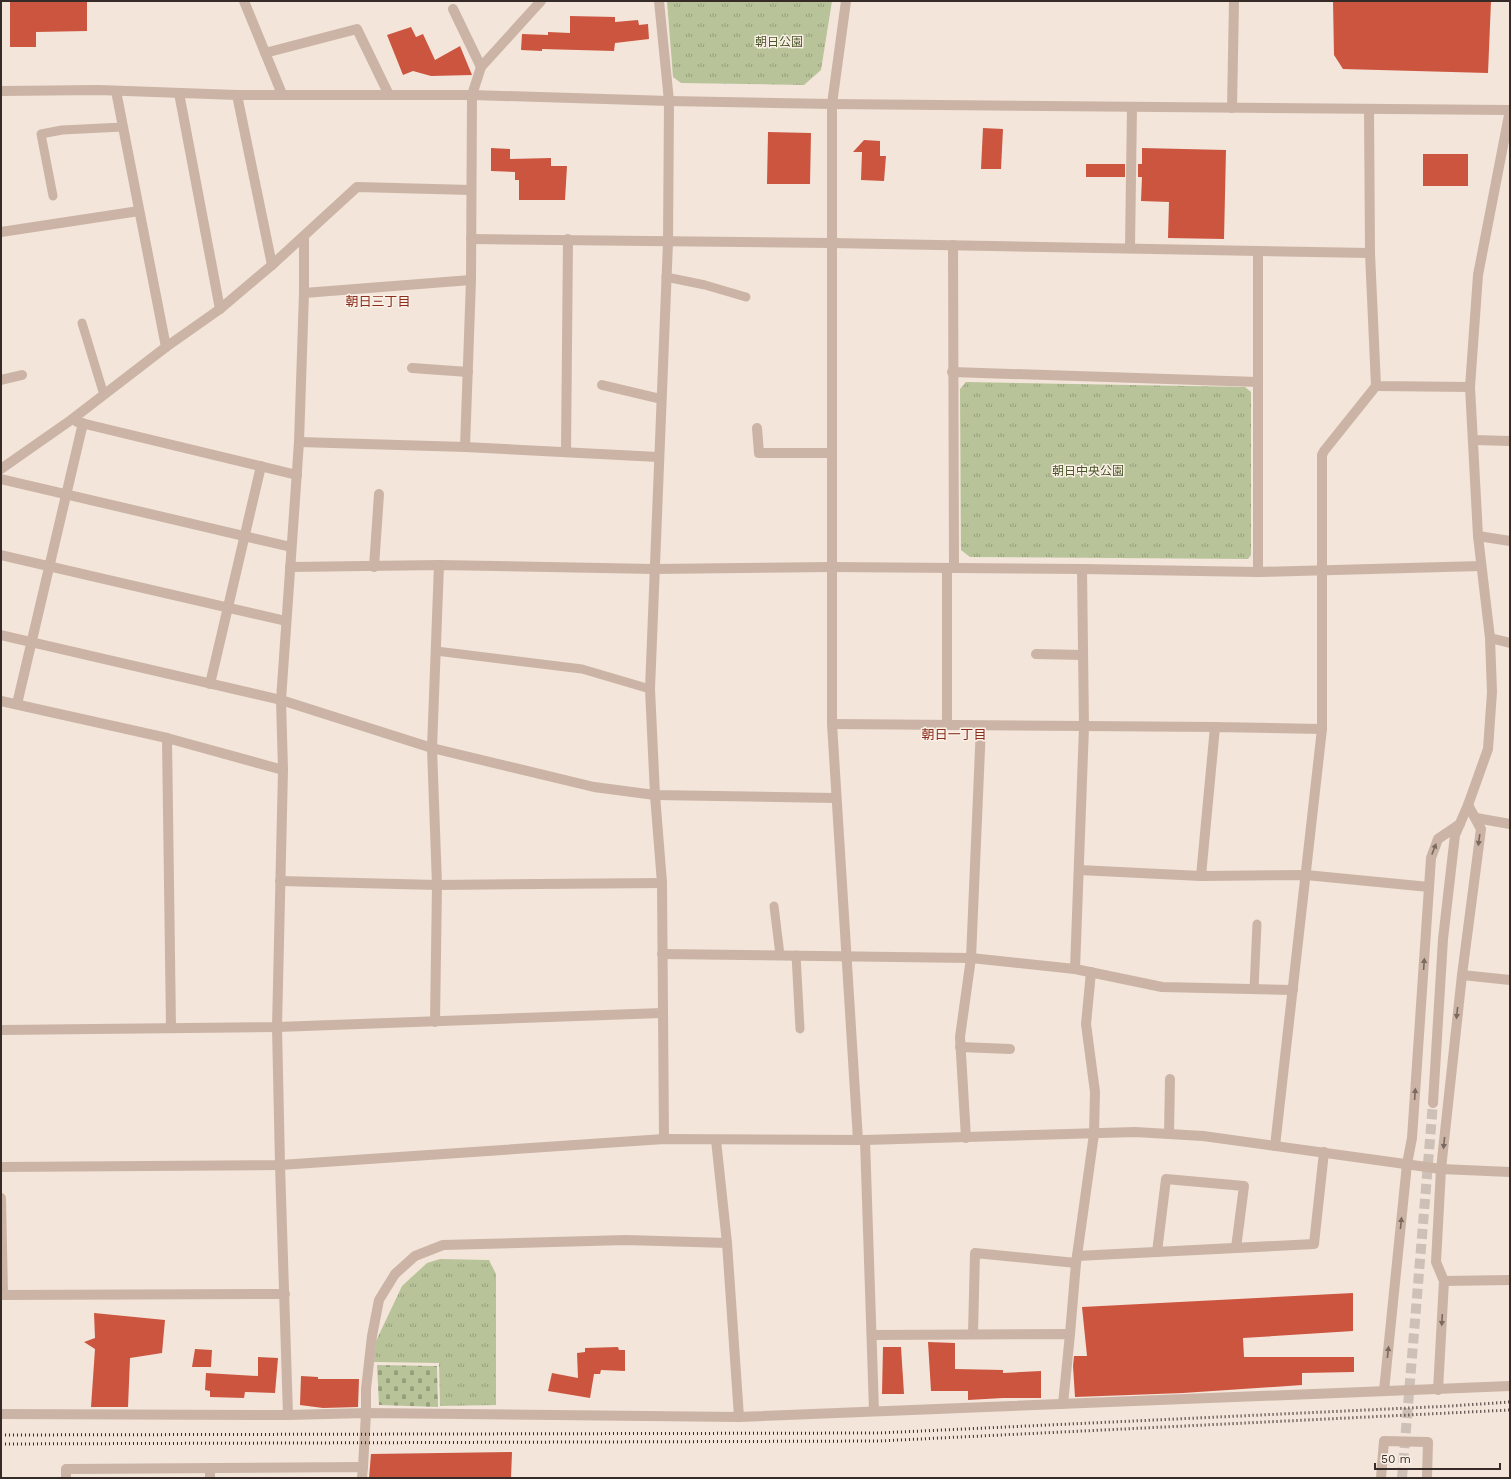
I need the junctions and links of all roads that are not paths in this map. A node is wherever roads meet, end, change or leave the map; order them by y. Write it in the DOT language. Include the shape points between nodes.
graph roads {
  1 [pos="244,1"];
  2 [pos="541,1"];
  3 [pos="659,1"];
  4 [pos="846,1"];
  5 [pos="1234,1"];
  6 [pos="453,9"];
  7 [pos="265,52"];
  8 [pos="481,67"];
  9 [pos="1,91"];
  10 [pos="116,91"];
  11 [pos="178,93"];
  12 [pos="282,94"];
  13 [pos="237,95"];
  14 [pos="389,95"];
  15 [pos="472,95"];
  16 [pos="669,101"];
  17 [pos="832,104"];
  18 [pos="1132,106"];
  19 [pos="1232,108"];
  20 [pos="1369,109"];
  21 [pos="1510,110"];
  22 [pos="123,128"];
  23 [pos="471,190"];
  24 [pos="53,196"];
  25 [pos="139,211"];
  26 [pos="1,232"];
  27 [pos="304,236"];
  28 [pos="471,239"];
  29 [pos="568,239"];
  30 [pos="668,242"];
  31 [pos="831,242"];
  32 [pos="953,245"];
  33 [pos="1130,248"];
  34 [pos="1258,252"];
  35 [pos="1370,253"];
  36 [pos="272,265"];
  37 [pos="666,277"];
  38 [pos="471,280"];
  39 [pos="304,293"];
  40 [pos="746,297"];
  41 [pos="220,309"];
  42 [pos="82,324"];
  43 [pos="166,347"];
  44 [pos="412,368"];
  45 [pos="468,372"];
  46 [pos="952,372"];
  47 [pos="22,375"];
  48 [pos="1,380"];
  49 [pos="1258,382"];
  50 [pos="602,385"];
  51 [pos="1376,386"];
  52 [pos="1470,387"];
  53 [pos="104,395"];
  54 [pos="661,399"];
  55 [pos="71,420"];
  56 [pos="83,423"];
  57 [pos="757,428"];
  58 [pos="1473,440"];
  59 [pos="1510,440"];
  60 [pos="299,442"];
  61 [pos="465,446"];
  62 [pos="566,452"];
  63 [pos="831,453"];
  64 [pos="658,457"];
  65 [pos="261,466"];
  66 [pos="1,469"];
  67 [pos="297,475"];
  68 [pos="1,479"];
  69 [pos="66,494"];
  70 [pos="380,494"];
  71 [pos="245,536"];
  72 [pos="1478,536"];
  73 [pos="1510,541"];
  74 [pos="292,547"];
  75 [pos="1,554"];
  76 [pos="50,566"];
  77 [pos="374,566"];
  78 [pos="439,566"];
  79 [pos="1481,566"];
  80 [pos="831,567"];
  81 [pos="290,568"];
  82 [pos="951,568"];
  83 [pos="654,569"];
  84 [pos="1082,569"];
  85 [pos="1323,571"];
  86 [pos="1258,572"];
  87 [pos="228,607"];
  88 [pos="286,621"];
  89 [pos="1,635"];
  90 [pos="1490,638"];
  91 [pos="32,643"];
  92 [pos="1510,643"];
  93 [pos="436,651"];
  94 [pos="1036,654"];
  95 [pos="1083,655"];
  96 [pos="210,684"];
  97 [pos="650,689"];
  98 [pos="281,700"];
  99 [pos="1,701"];
  100 [pos="17,704"];
  101 [pos="832,724"];
  102 [pos="947,724"];
  103 [pos="981,726"];
  104 [pos="1084,727"];
  105 [pos="1215,727"];
  106 [pos="1322,729"];
  107 [pos="167,738"];
  108 [pos="432,748"];
  109 [pos="283,770"];
  110 [pos="655,795"];
  111 [pos="836,798"];
  112 [pos="1468,805"];
  113 [pos="1476,818"];
  114 [pos="1460,824"];
  115 [pos="1510,824"];
  116 [pos="1079,870"];
  117 [pos="1306,875"];
  118 [pos="1201,876"];
  119 [pos="280,881"];
  120 [pos="662,883"];
  121 [pos="437,885"];
  122 [pos="1429,887"];
  123 [pos="774,906"];
  124 [pos="1257,924"];
  125 [pos="662,954"];
  126 [pos="780,955"];
  127 [pos="796,955"];
  128 [pos="846,956"];
  129 [pos="970,958"];
  130 [pos="1075,969"];
  131 [pos="1091,972"];
  132 [pos="1462,974"];
  133 [pos="1510,980"];
  134 [pos="1254,989"];
  135 [pos="1293,990"];
  136 [pos="662,1013"];
  137 [pos="435,1022"];
  138 [pos="277,1027"];
  139 [pos="171,1028"];
  140 [pos="800,1029"];
  141 [pos="1,1030"];
  142 [pos="960,1047"];
  143 [pos="1010,1049"];
  144 [pos="1170,1080"];
  145 [pos="1433,1103"];
  146 [pos="1094,1134"];
  147 [pos="1169,1134"];
  148 [pos="966,1138"];
  149 [pos="664,1139"];
  150 [pos="716,1140"];
  151 [pos="861,1140"];
  152 [pos="1275,1146"];
  153 [pos="1324,1152"];
  154 [pos="1408,1164"];
  155 [pos="280,1165"];
  156 [pos="1,1167"];
  157 [pos="1441,1169"];
  158 [pos="1510,1172"];
  159 [pos="1,1198"];
  160 [pos="727,1243"];
  161 [pos="1236,1248"];
  162 [pos="1157,1252"];
  163 [pos="1076,1260"];
  164 [pos="1510,1280"];
  165 [pos="1444,1281"];
  166 [pos="285,1294"];
  167 [pos="2,1295"];
  168 [pos="973,1334"];
  169 [pos="1070,1334"];
  170 [pos="872,1335"];
  171 [pos="1510,1386"];
  172 [pos="1438,1390"];
  173 [pos="1384,1391"];
  174 [pos="1063,1404"];
  175 [pos="874,1411"];
  176 [pos="366,1413"];
  177 [pos="1,1414"];
  178 [pos="288,1415"];
  179 [pos="739,1417"];
  180 [pos="363,1466"];
  181 [pos="210,1473"];
  182 [pos="66,1478"];
  183 [pos="362,1478"];
  184 [pos="1381,1478"];
  185 [pos="1426,1478"];
  1 -- 7 [label="street"];
  2 -- 8 [label="street"];
  3 -- 16 [label="street"];
  4 -- 17 [label="street"];
  5 -- 19 [label="street"];
  6 -- 8 [label="street"];
  7 -- 12 [label="street"];
  7 -- 14 [label="street" via="357,29"];
  8 -- 15 [label="street"];
  9 -- 10 [label="street"];
  10 -- 11 [label="street"];
  10 -- 22 [label="street"];
  11 -- 13 [label="street"];
  11 -- 41 [label="street"];
  12 -- 13 [label="street"];
  12 -- 14 [label="street"];
  13 -- 36 [label="street"];
  14 -- 15 [label="street"];
  15 -- 16 [label="street"];
  15 -- 23 [label="street"];
  16 -- 17 [label="street"];
  16 -- 30 [label="street"];
  17 -- 18 [label="street"];
  17 -- 31 [label="street"];
  18 -- 19 [label="street"];
  18 -- 33 [label="street"];
  19 -- 20 [label="street"];
  20 -- 21 [label="street"];
  20 -- 35 [label="street"];
  21 -- 52 [label="street" via="1478,275"];
  22 -- 24 [label="lane" via="62,130 41,134"];
  22 -- 25 [label="street"];
  23 -- 27 [label="street" via="357,187"];
  23 -- 28 [label="street"];
  25 -- 26 [label="street"];
  25 -- 43 [label="street"];
  27 -- 36 [label="street"];
  27 -- 39 [label="street"];
  28 -- 29 [label="street"];
  28 -- 38 [label="street"];
  29 -- 30 [label="street"];
  29 -- 62 [label="street"];
  30 -- 31 [label="street"];
  30 -- 37 [label="street"];
  31 -- 32 [label="street"];
  31 -- 63 [label="street"];
  32 -- 33 [label="street"];
  32 -- 46 [label="street"];
  33 -- 34 [label="street"];
  34 -- 35 [label="street"];
  34 -- 49 [label="street"];
  35 -- 51 [label="street"];
  36 -- 41 [label="street"];
  37 -- 40 [label="lane"];
  37 -- 54 [label="street"];
  38 -- 39 [label="street"];
  38 -- 45 [label="street"];
  39 -- 60 [label="street"];
  41 -- 43 [label="street"];
  42 -- 53 [label="lane"];
  43 -- 53 [label="street"];
  44 -- 45 [label="street"];
  45 -- 61 [label="street"];
  46 -- 49 [label="street"];
  46 -- 82 [label="street"];
  47 -- 48 [label="street"];
  49 -- 86 [label="street"];
  50 -- 54 [label="street"];
  51 -- 52 [label="street"];
  51 -- 85 [label="street" via="1322,455"];
  52 -- 58 [label="street"];
  53 -- 55 [label="street"];
  54 -- 64 [label="street"];
  55 -- 56 [label="street"];
  55 -- 66 [label="street"];
  56 -- 65 [label="street"];
  56 -- 69 [label="street"];
  57 -- 63 [label="street" via="759,454"];
  58 -- 59 [label="street"];
  58 -- 72 [label="street"];
  60 -- 61 [label="street"];
  60 -- 67 [label="street"];
  61 -- 62 [label="street"];
  62 -- 64 [label="street"];
  63 -- 80 [label="street"];
  64 -- 83 [label="street"];
  65 -- 67 [label="street"];
  65 -- 71 [label="street"];
  67 -- 74 [label="street"];
  68 -- 69 [label="street"];
  69 -- 71 [label="street"];
  69 -- 76 [label="street"];
  70 -- 77 [label="street"];
  71 -- 74 [label="street"];
  71 -- 87 [label="street"];
  72 -- 73 [label="street"];
  72 -- 79 [label="street"];
  74 -- 81 [label="street"];
  75 -- 76 [label="street"];
  76 -- 87 [label="street"];
  76 -- 91 [label="street"];
  77 -- 78 [label="street"];
  77 -- 81 [label="street"];
  78 -- 83 [label="street"];
  78 -- 93 [label="street"];
  79 -- 85 [label="street"];
  79 -- 90 [label="street"];
  80 -- 82 [label="street"];
  80 -- 83 [label="street"];
  80 -- 101 [label="street"];
  81 -- 88 [label="street"];
  82 -- 84 [label="street"];
  82 -- 102 [label="street"];
  83 -- 97 [label="street"];
  84 -- 86 [label="street"];
  84 -- 95 [label="street"];
  85 -- 86 [label="street"];
  85 -- 106 [label="street"];
  87 -- 88 [label="street"];
  87 -- 96 [label="street"];
  88 -- 98 [label="street"];
  89 -- 91 [label="street"];
  90 -- 92 [label="street"];
  90 -- 112 [label="street" via="1492,692 1488,749"];
  91 -- 96 [label="street"];
  91 -- 100 [label="street"];
  93 -- 97 [label="lane" via="582,669"];
  93 -- 108 [label="street"];
  94 -- 95 [label="street"];
  95 -- 104 [label="street"];
  96 -- 98 [label="street"];
  97 -- 110 [label="street"];
  98 -- 108 [label="street"];
  98 -- 109 [label="street"];
  99 -- 100 [label="street"];
  100 -- 107 [label="street"];
  101 -- 102 [label="street"];
  101 -- 111 [label="street"];
  102 -- 103 [label="street"];
  103 -- 104 [label="street"];
  103 -- 129 [label="street"];
  104 -- 105 [label="street"];
  104 -- 116 [label="street"];
  105 -- 106 [label="street"];
  105 -- 118 [label="street"];
  106 -- 117 [label="street"];
  107 -- 109 [label="street"];
  107 -- 139 [label="street"];
  108 -- 110 [label="street" via="594,787"];
  108 -- 121 [label="street"];
  109 -- 119 [label="street"];
  110 -- 111 [label="street"];
  110 -- 120 [label="street"];
  111 -- 128 [label="street"];
  112 -- 113 [label="street"];
  112 -- 114 [label="street"];
  113 -- 115 [label="street"];
  113 -- 132 [label="street, one-way" via="1481,829"];
  122 -- 114 [label="street, one-way" via="1431,858 1438,839"];
  114 -- 145 [label="street" via="1455,835 1443,940"];
  116 -- 118 [label="street"];
  116 -- 130 [label="street"];
  117 -- 118 [label="street"];
  117 -- 122 [label="street"];
  117 -- 135 [label="street"];
  119 -- 121 [label="street"];
  119 -- 138 [label="street"];
  120 -- 121 [label="street"];
  120 -- 125 [label="street"];
  121 -- 137 [label="street"];
  154 -- 122 [label="street, one-way" via="1412,1138"];
  123 -- 126 [label="lane"];
  124 -- 134 [label="lane"];
  125 -- 126 [label="street"];
  125 -- 136 [label="street"];
  126 -- 127 [label="street"];
  127 -- 128 [label="street"];
  127 -- 140 [label="lane"];
  128 -- 129 [label="street"];
  128 -- 151 [label="street"];
  129 -- 130 [label="street"];
  129 -- 142 [label="street"];
  130 -- 131 [label="street"];
  131 -- 134 [label="street" via="1162,987"];
  131 -- 146 [label="street" via="1086,1024 1095,1092"];
  132 -- 133 [label="street"];
  132 -- 157 [label="street, one-way"];
  134 -- 135 [label="street"];
  135 -- 152 [label="street"];
  136 -- 137 [label="street"];
  136 -- 149 [label="street"];
  137 -- 138 [label="street"];
  138 -- 139 [label="street"];
  138 -- 155 [label="street"];
  139 -- 141 [label="street"];
  142 -- 143 [label="street"];
  142 -- 148 [label="street"];
  144 -- 147 [label="street"];
  146 -- 147 [label="street"];
  146 -- 148 [label="street"];
  146 -- 163 [label="street"];
  147 -- 152 [label="street"];
  148 -- 151 [label="street"];
  149 -- 150 [label="street"];
  149 -- 155 [label="street"];
  150 -- 151 [label="street"];
  150 -- 160 [label="street"];
  151 -- 170 [label="street"];
  152 -- 153 [label="street"];
  153 -- 154 [label="street"];
  153 -- 161 [label="street" via="1314,1244"];
  154 -- 157 [label="street"];
  173 -- 154 [label="street, one-way"];
  155 -- 156 [label="street"];
  155 -- 166 [label="street"];
  157 -- 158 [label="street"];
  157 -- 165 [label="street" via="1436,1262"];
  159 -- 167 [label="street"];
  160 -- 176 [label="street" via="626,1240 443,1245 415,1256 394,1274 379,1300 372,1336"];
  160 -- 179 [label="street"];
  161 -- 162 [label="street"];
  161 -- 162 [label="street" via="1244,1186 1166,1179"];
  162 -- 163 [label="street"];
  163 -- 168 [label="street" via="976,1253"];
  163 -- 169 [label="street"];
  164 -- 165 [label="street"];
  165 -- 172 [label="street, one-way"];
  166 -- 167 [label="street"];
  166 -- 178 [label="street"];
  168 -- 169 [label="street"];
  168 -- 170 [label="street"];
  169 -- 174 [label="street"];
  170 -- 175 [label="street"];
  171 -- 172 [label="street"];
  172 -- 173 [label="street"];
  173 -- 174 [label="street"];
  174 -- 175 [label="street"];
  175 -- 179 [label="street"];
  176 -- 178 [label="street"];
  176 -- 179 [label="street"];
  176 -- 180 [label="street"];
  177 -- 178 [label="street"];
  180 -- 181 [label="street"];
  180 -- 183 [label="street"];
  181 -- 182 [label="street" via="66,1469"];
  184 -- 185 [label="street" via="1384,1441 1428,1442"];
}
